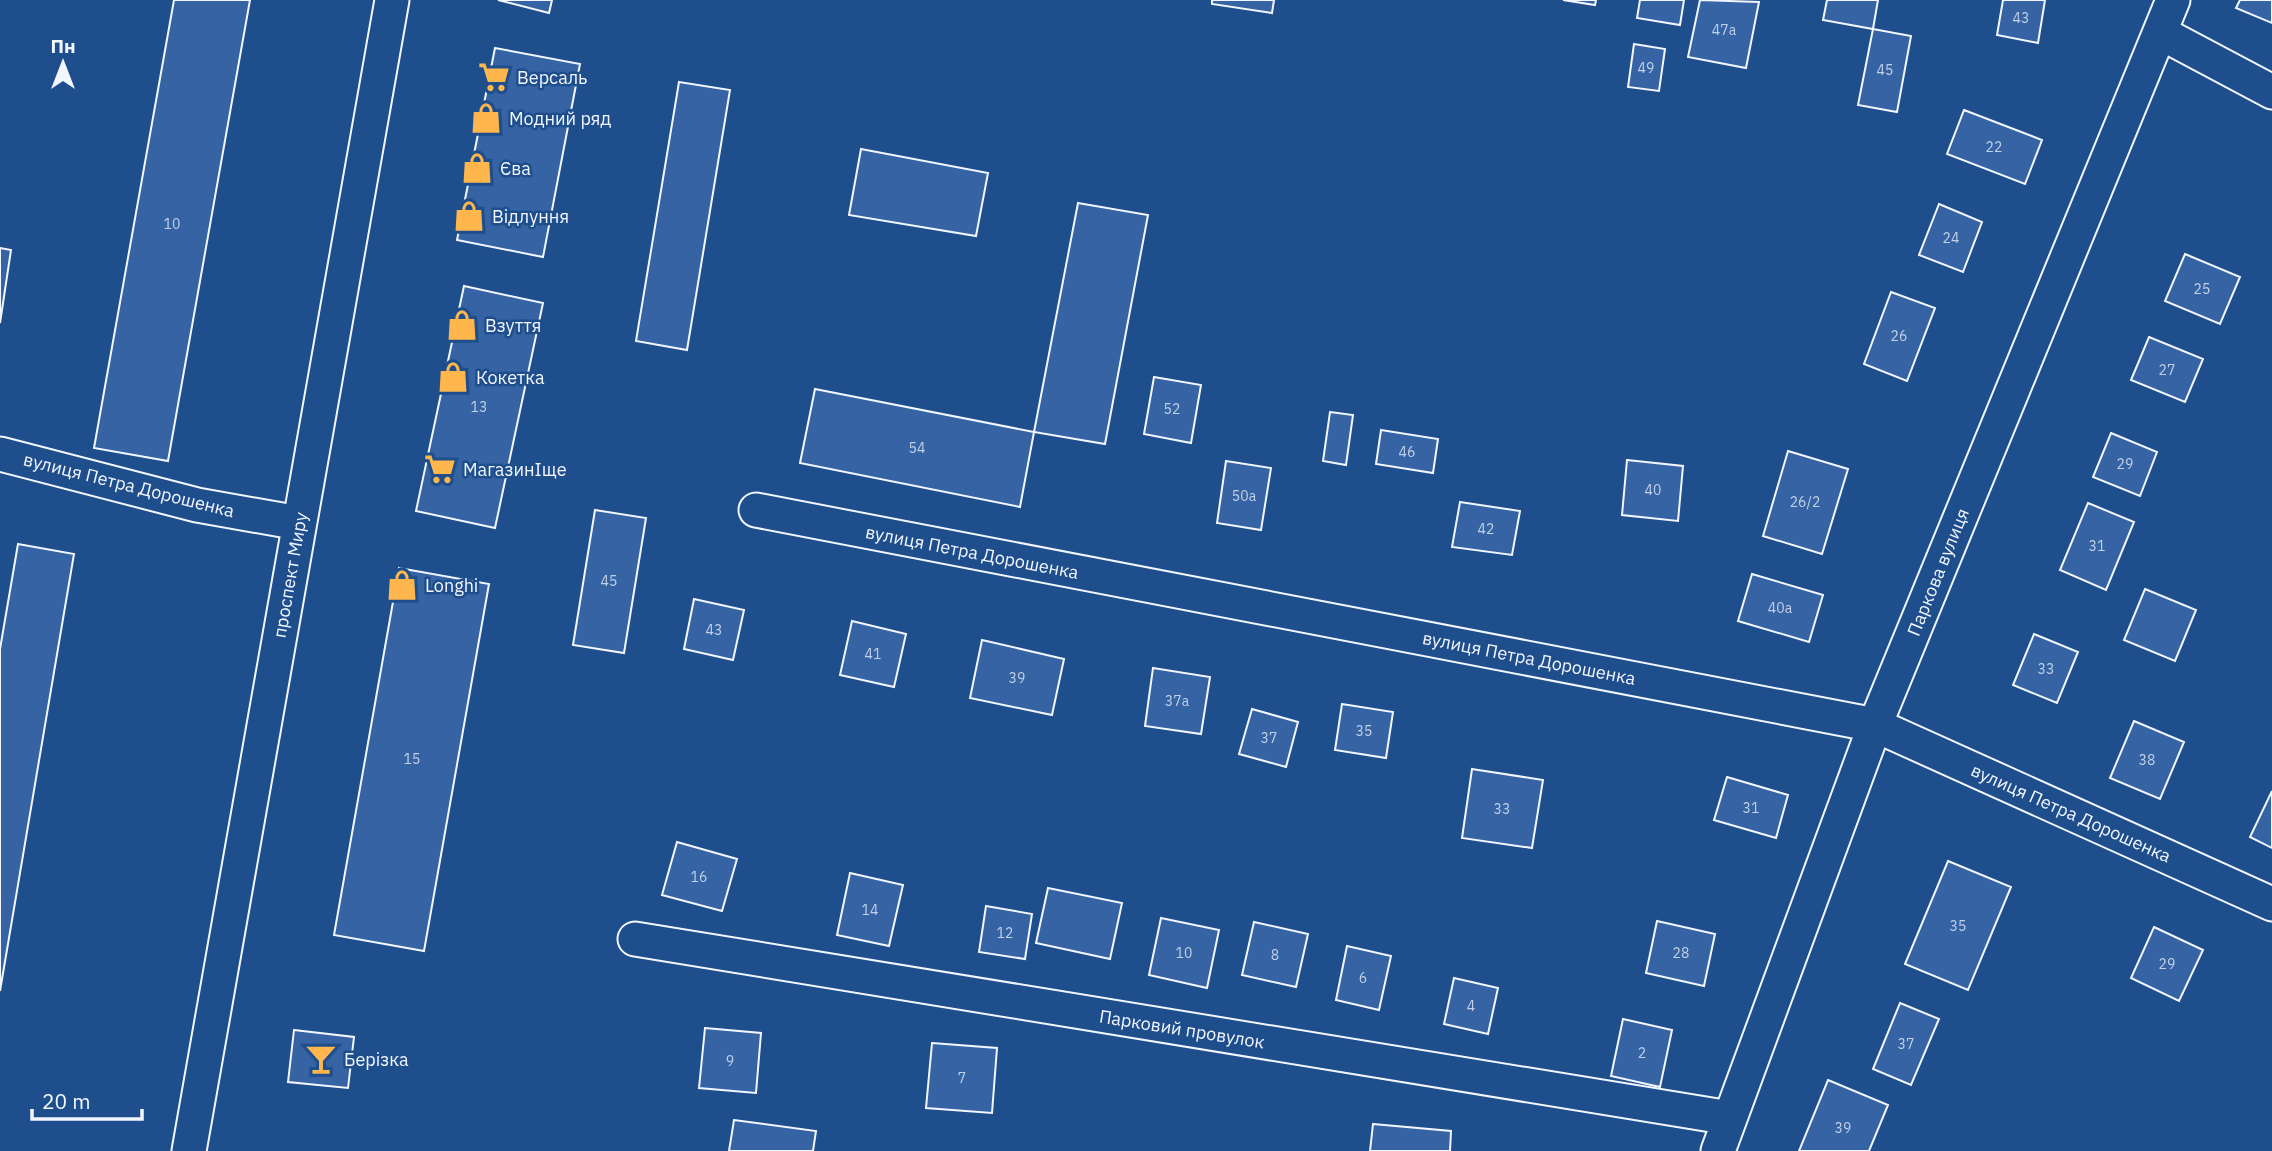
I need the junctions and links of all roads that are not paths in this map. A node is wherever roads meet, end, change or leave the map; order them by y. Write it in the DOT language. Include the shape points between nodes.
graph roads {
  1 [pos="392,0"];
  2 [pos="2173,0"];
  3 [pos="2161,33"];
  4 [pos="2272,92"];
  5 [pos="0,454"];
  6 [pos="756,510"];
  7 [pos="299,523"];
  8 [pos="1875,724"];
  9 [pos="2272,904"];
  10 [pos="635,939"];
  11 [pos="1730,1118"];
  12 [pos="190,1151"];
  13 [pos="1718,1151"];
  1 -- 7 [label="street, проспект Миру"];
  2 -- 3 [label="street, Паркова вулиця"];
  3 -- 4 [label="street"];
  3 -- 8 [label="street, Паркова вулиця"];
  5 -- 7 [label="street, вулиця Петра Дорошенка" via="197,505"];
  6 -- 8 [label="street, вулиця Петра Дорошенка"];
  7 -- 12 [label="street, проспект Миру"];
  8 -- 9 [label="street, вулиця Петра Дорошенка"];
  8 -- 11 [label="street, Паркова вулиця"];
  10 -- 11 [label="street, Парковий провулок"];
  11 -- 13 [label="street, Паркова вулиця"];
}
